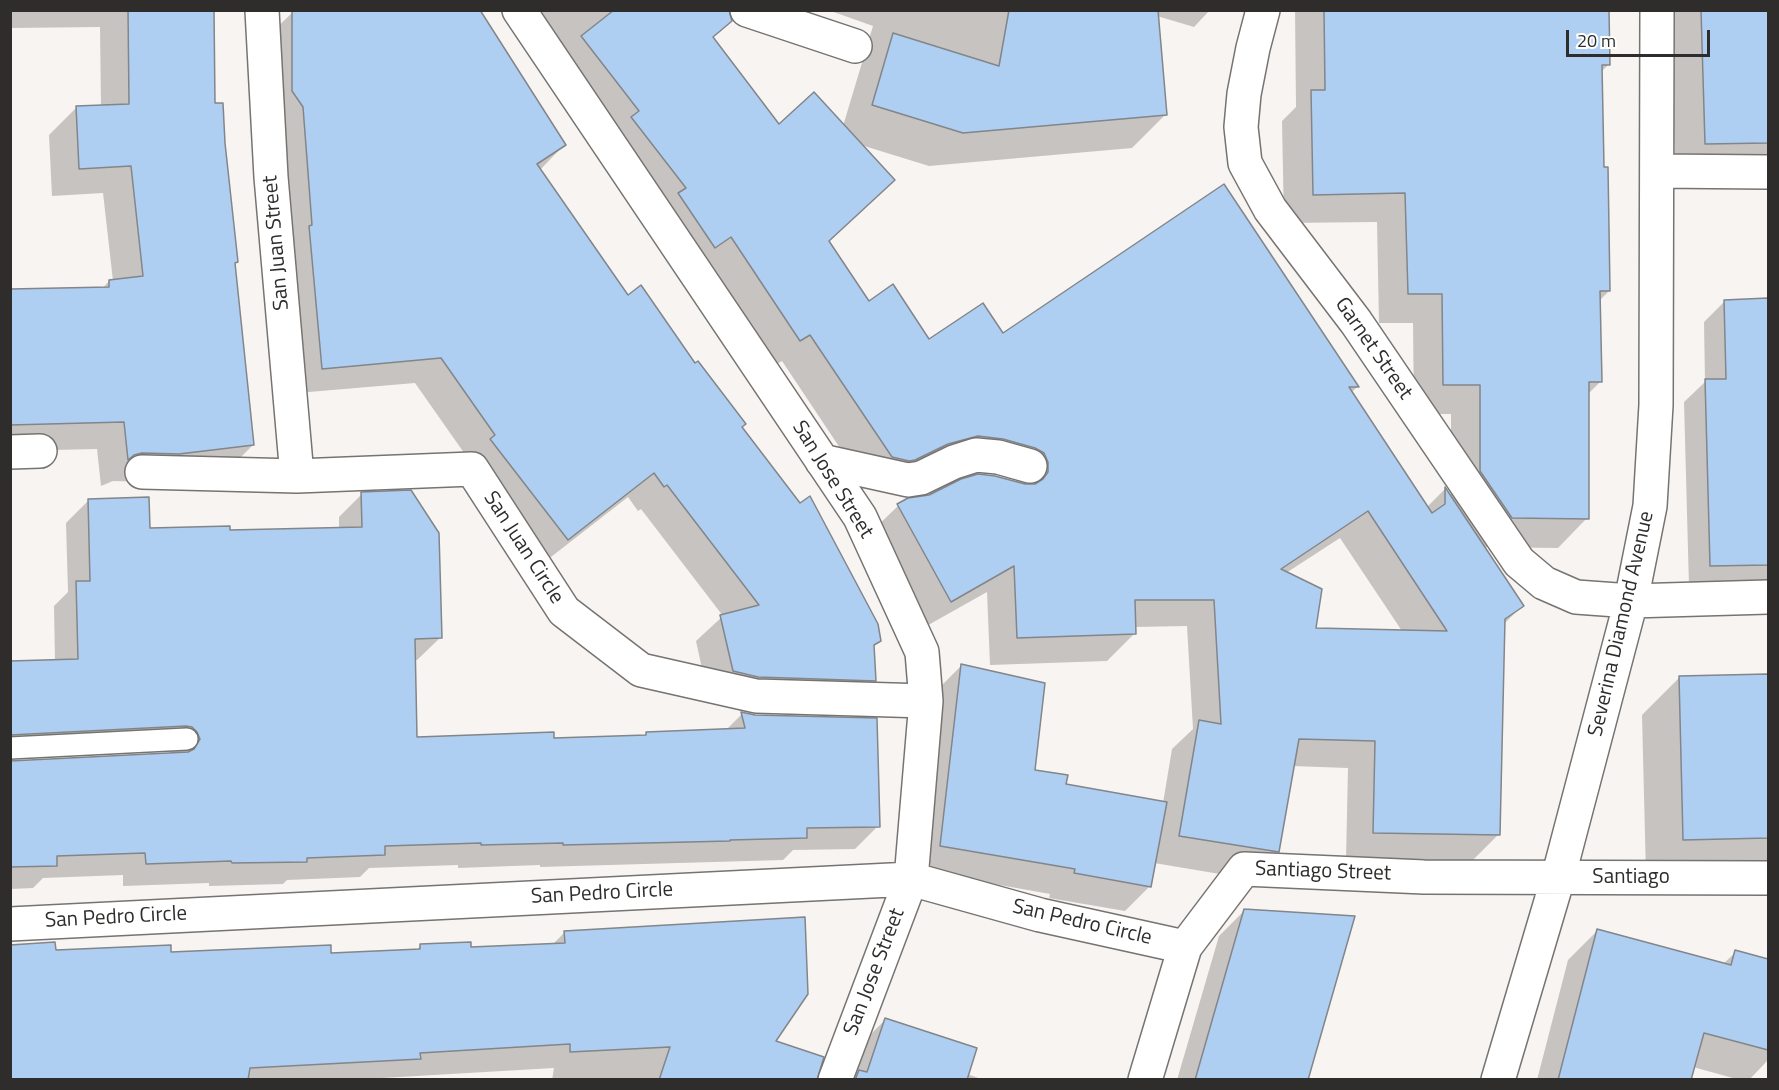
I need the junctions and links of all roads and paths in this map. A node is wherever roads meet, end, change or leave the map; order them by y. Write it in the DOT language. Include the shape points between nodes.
graph roads {
  1 [pos="262,10"];
  2 [pos="747,10"];
  3 [pos="1263,10"];
  4 [pos="1657,10"];
  5 [pos="523,11"];
  6 [pos="855,46"];
  7 [pos="1657,171"];
  8 [pos="1768,172"];
  9 [pos="822,460"];
  10 [pos="1030,466"];
  11 [pos="142,472"];
  12 [pos="297,476"];
  13 [pos="1768,597"];
  14 [pos="1631,601"];
  15 [pos="926,701"];
  16 [pos="188,739"];
  17 [pos="10,748"];
  18 [pos="1494,878"];
  19 [pos="1558,878"];
  20 [pos="1768,878"];
  21 [pos="911,879"];
  22 [pos="10,924"];
  23 [pos="1185,947"];
  24 [pos="835,1080"];
  25 [pos="1144,1080"];
  26 [pos="1498,1080"];
  1 -- 12 [label="street, San Juan Street" via="271,177"];
  2 -- 6 [label="street"];
  3 -- 14 [label="street, Garnet Street" via="1252,48 1241,127 1245,163 1270,209 1356,322 1519,562 1544,583 1576,597"];
  4 -- 7 [label="street, Severina Diamond Avenue"];
  5 -- 9 [label="street, San Jose Street"];
  7 -- 8 [label="street"];
  7 -- 14 [label="street, Severina Diamond Avenue" via="1656,405 1650,506"];
  9 -- 10 [label="street" via="908,480 976,455"];
  9 -- 15 [label="street, San Jose Street" via="860,517 922,652"];
  11 -- 12 [label="street, San Juan Circle"];
  12 -- 15 [label="street, San Juan Circle" via="472,469 564,611 641,670 756,696"];
  13 -- 14 [label="street, Garnet Street"];
  14 -- 19 [label="street, Severina Diamond Avenue"];
  15 -- 21 [label="street, San Jose Street"];
  16 -- 17 [label="lane"];
  18 -- 19 [label="street, Santiago"];
  18 -- 23 [label="street, Santiago Street" via="1244,869"];
  19 -- 20 [label="street, Santiago"];
  19 -- 26 [label="street, Severina Diamond Avenue"];
  21 -- 22 [label="street, San Pedro Circle"];
  21 -- 23 [label="street, San Pedro Circle" via="1040,915"];
  21 -- 24 [label="street, San Jose Street"];
  23 -- 25 [label="street, Santiago Street"];
}
